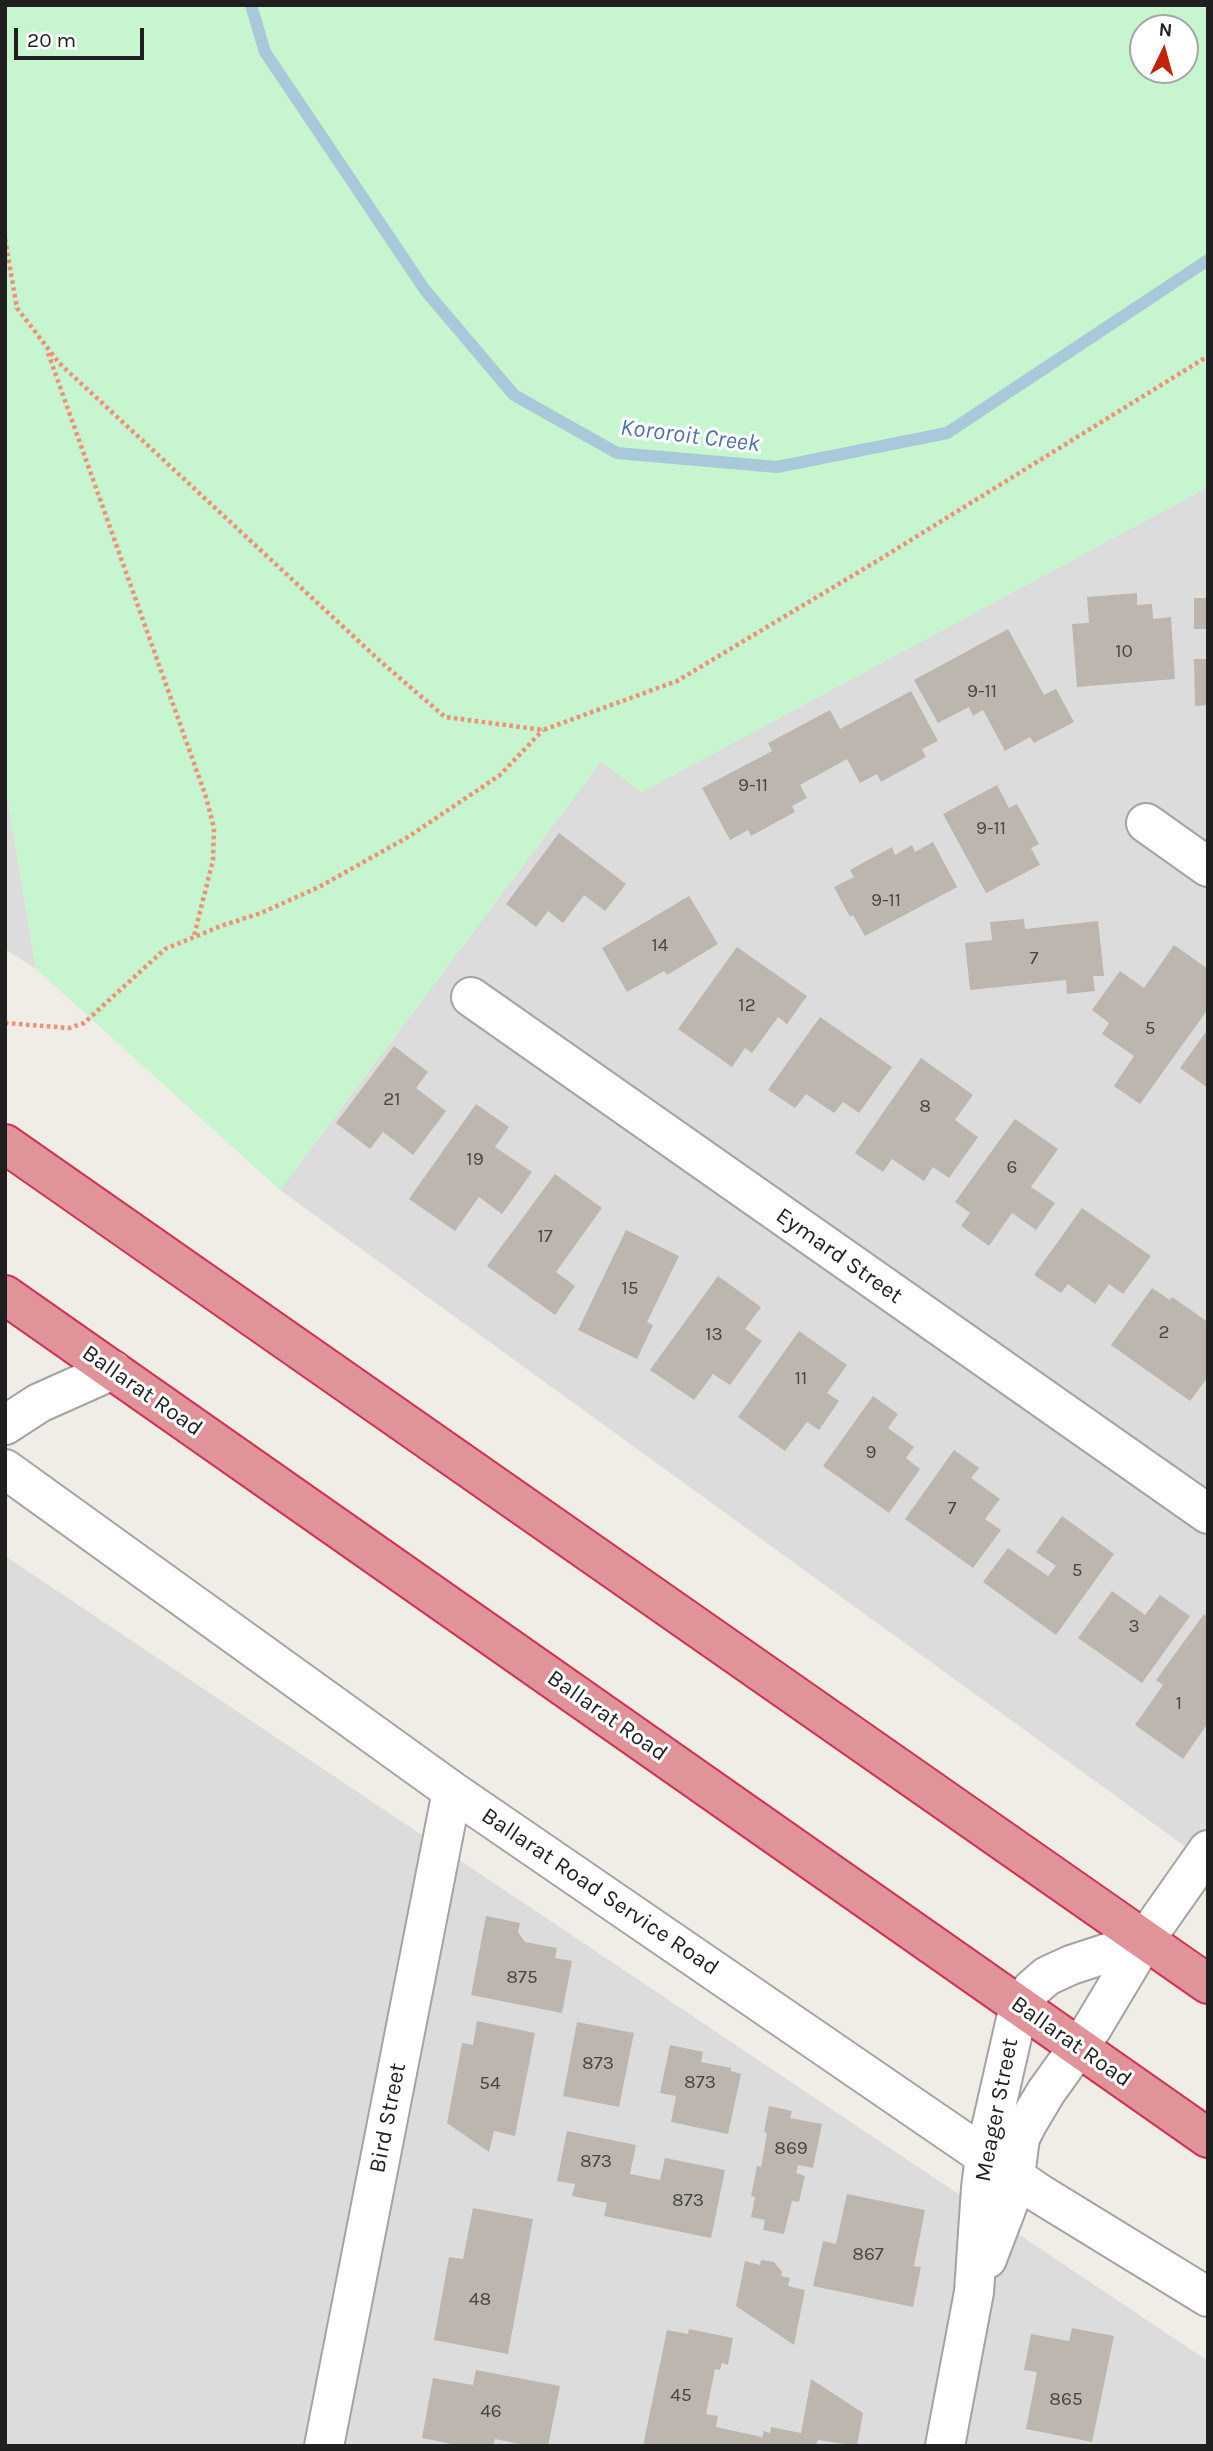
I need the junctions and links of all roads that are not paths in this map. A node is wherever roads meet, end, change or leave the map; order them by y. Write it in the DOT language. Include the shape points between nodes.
graph roads {
  1 [pos="1146,824"];
  2 [pos="1208,867"];
  3 [pos="471,997"];
  4 [pos="5,1143"];
  5 [pos="5,1295"];
  6 [pos="113,1370"];
  7 [pos="5,1425"];
  8 [pos="5,1469"];
  9 [pos="1208,1514"];
  10 [pos="452,1791"];
  11 [pos="1208,1850"];
  12 [pos="1144,1941"];
  13 [pos="1208,1984"];
  14 [pos="1021,2007"];
  15 [pos="1079,2047"];
  16 [pos="1208,2138"];
  17 [pos="985,2155"];
  18 [pos="1016,2178"];
  19 [pos="974,2292"];
  20 [pos="1208,2297"];
  21 [pos="324,2446"];
  22 [pos="945,2446"];
  1 -- 2 [label="street"];
  3 -- 9 [label="street, Eymard Street"];
  4 -- 12 [label="highway"];
  5 -- 6 [label="highway, Ballarat Road"];
  6 -- 7 [label="street" via="46,1399"];
  6 -- 14 [label="highway, Ballarat Road"];
  8 -- 10 [label="street, Ballarat Road Service Road"];
  10 -- 17 [label="street, Ballarat Road Service Road"];
  10 -- 21 [label="street, Bird Street"];
  11 -- 12 [label="street"];
  12 -- 13 [label="highway"];
  12 -- 14 [label="street, Meager Street" via="1047,1976"];
  12 -- 15 [label="street, Meager Street"];
  14 -- 15 [label="highway, Ballarat Road"];
  14 -- 17 [label="street, Meager Street"];
  15 -- 16 [label="highway, Ballarat Road"];
  15 -- 18 [label="street, Meager Street" via="1045,2092 1020,2138"];
  17 -- 18 [label="street, Ballarat Road Service Road"];
  17 -- 19 [label="street, Meager Street"];
  18 -- 19 [label="street, Meager Street"];
  18 -- 20 [label="street, Ballarat Road Service Road"];
  19 -- 22 [label="street, Meager Street"];
}
